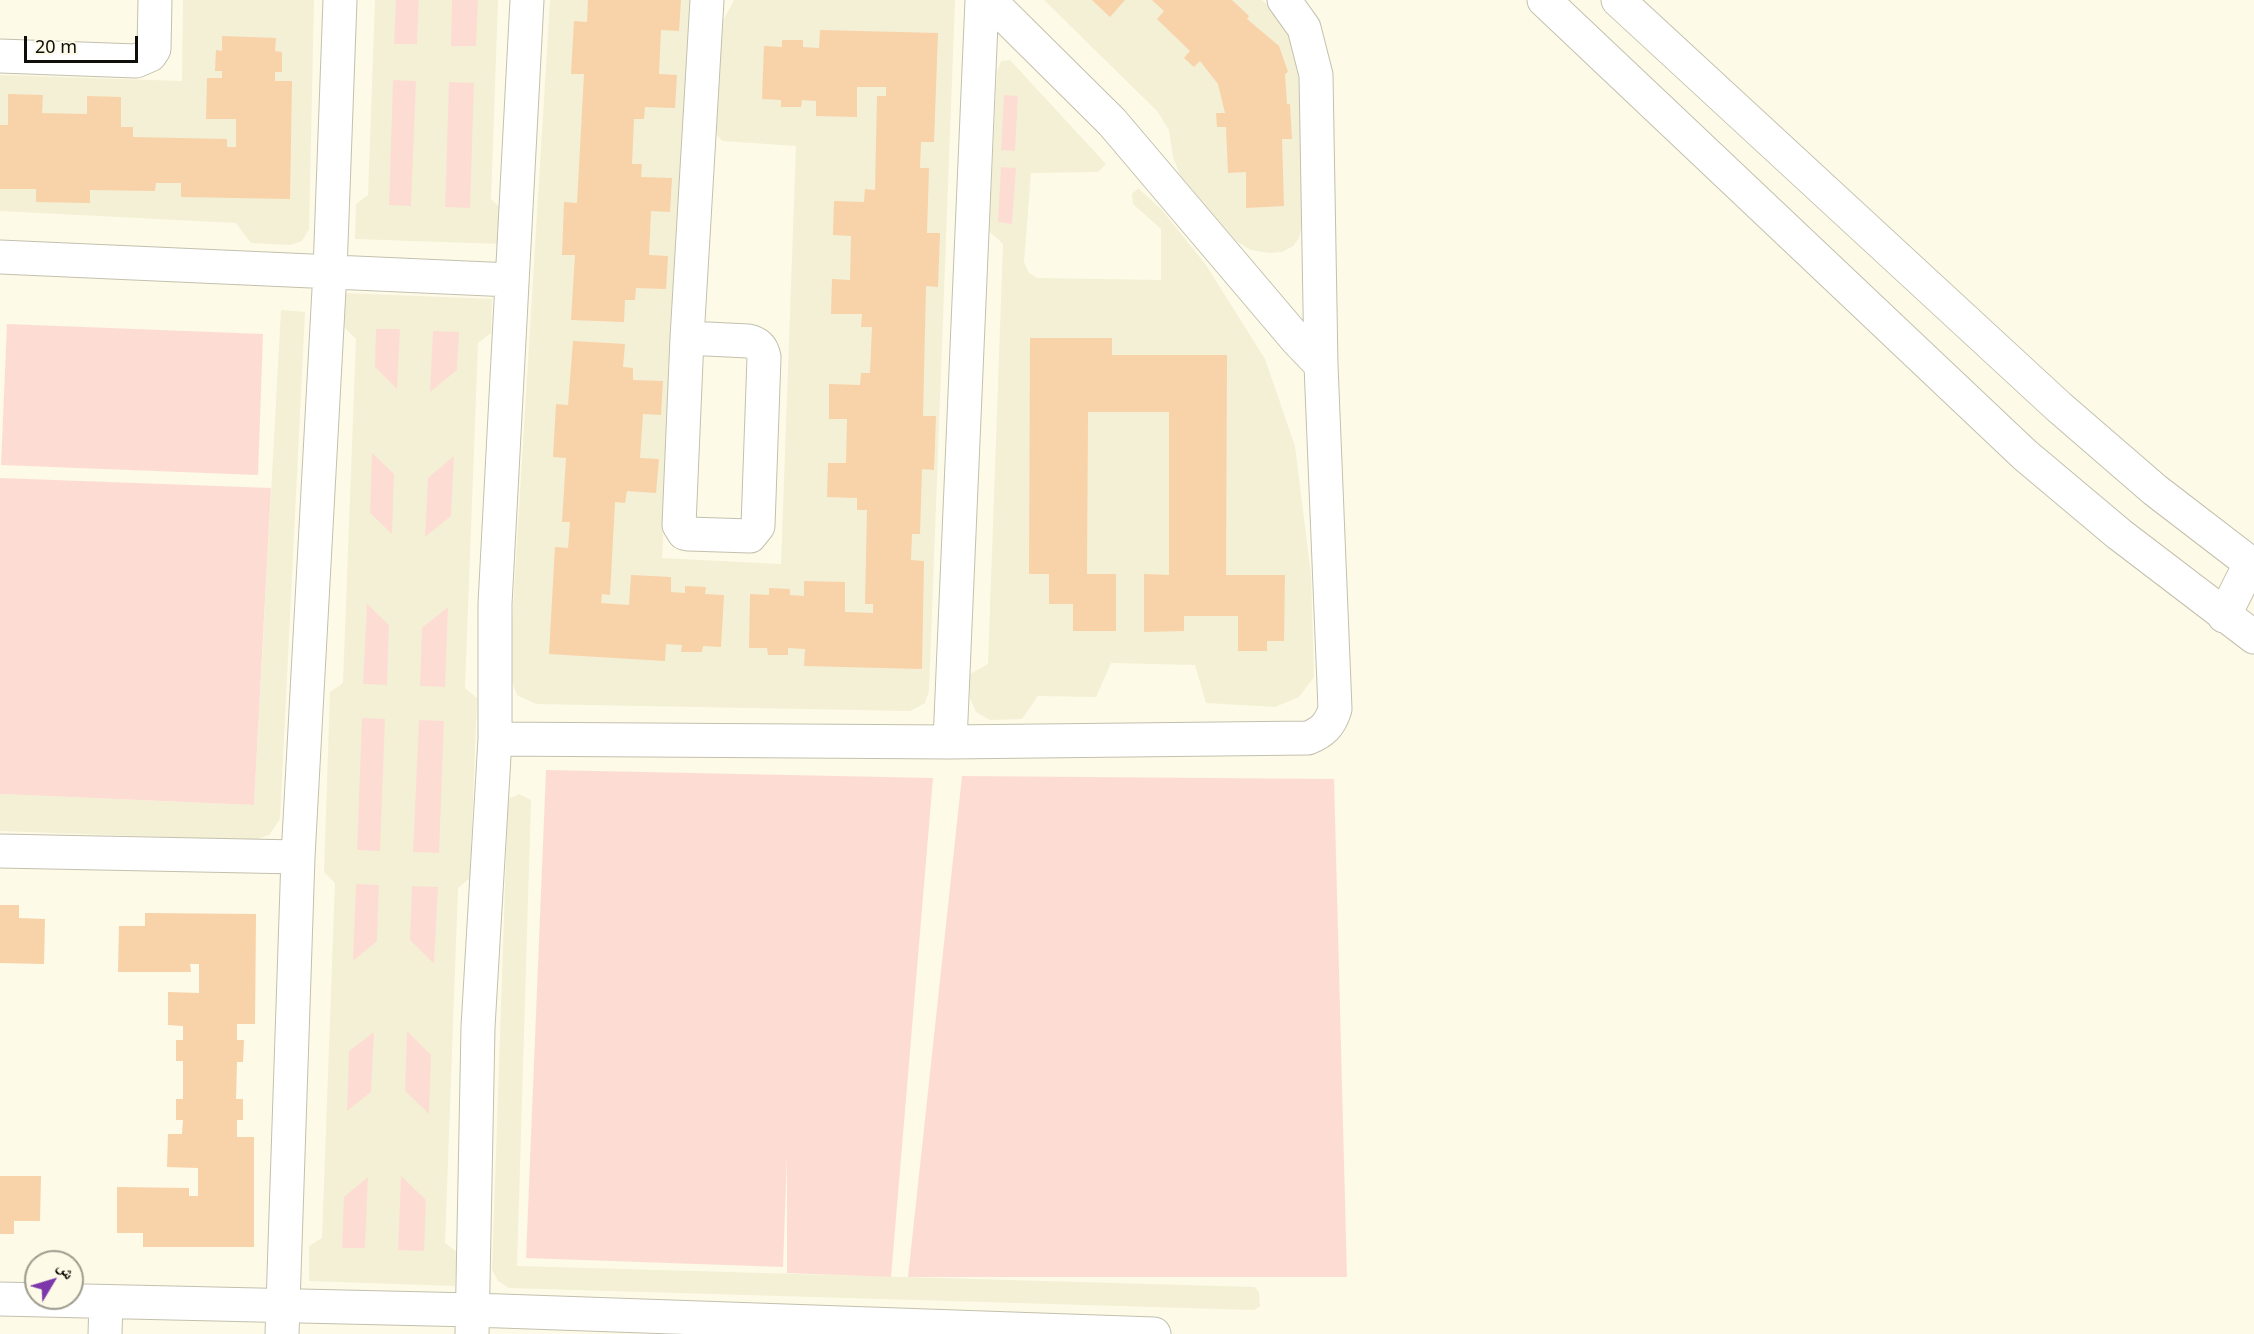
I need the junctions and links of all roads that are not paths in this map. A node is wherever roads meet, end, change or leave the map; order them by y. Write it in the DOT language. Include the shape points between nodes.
graph roads {
  1 [pos="155,0"];
  2 [pos="340,0"];
  3 [pos="527,0"];
  4 [pos="707,0"];
  5 [pos="982,0"];
  6 [pos="989,0"];
  7 [pos="1284,0"];
  8 [pos="1544,0"];
  9 [pos="1618,0"];
  10 [pos="0,56"];
  11 [pos="0,257"];
  12 [pos="330,271"];
  13 [pos="511,280"];
  14 [pos="687,338"];
  15 [pos="1321,365"];
  16 [pos="2252,565"];
  17 [pos="2224,616"];
  18 [pos="2254,637"];
  19 [pos="495,739"];
  20 [pos="950,742"];
  21 [pos="0,851"];
  22 [pos="298,857"];
  23 [pos="0,1299"];
  24 [pos="105,1318"];
  25 [pos="283,1320"];
  26 [pos="472,1322"];
  27 [pos="659,1326"];
  28 [pos="1154,1334"];
  1 -- 10 [label="street" via="154,49 136,62"];
  2 -- 12 [label="street"];
  3 -- 13 [label="street"];
  4 -- 14 [label="street"];
  5 -- 20 [label="street"];
  6 -- 15 [label="street" via="1112,122"];
  7 -- 15 [label="street" via="1304,28 1316,75"];
  8 -- 17 [label="street" via="2025,455"];
  9 -- 16 [label="street" via="2059,407"];
  11 -- 12 [label="street"];
  12 -- 13 [label="street"];
  12 -- 22 [label="street"];
  13 -- 19 [label="street" via="495,604"];
  14 -- 14 [label="street" via="756,342 762,349 758,526 750,536 689,534 681,529"];
  15 -- 20 [label="street" via="1335,709 1322,732 1308,738"];
  16 -- 17 [label="street"];
  17 -- 18 [label="street"];
  19 -- 20 [label="street"];
  19 -- 26 [label="street" via="478,1027"];
  21 -- 22 [label="street"];
  22 -- 25 [label="street"];
  23 -- 24 [label="street"];
  24 -- 25 [label="street"];
  25 -- 26 [label="street"];
  26 -- 27 [label="street"];
  27 -- 28 [label="street"];
}
